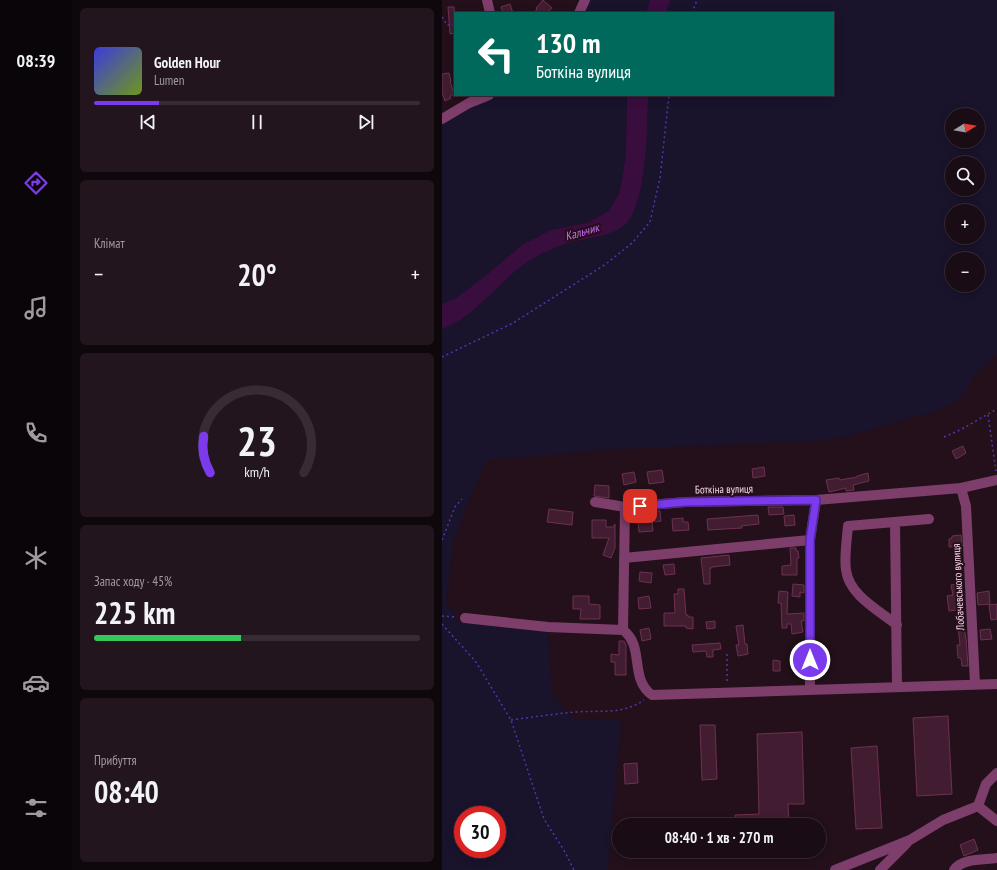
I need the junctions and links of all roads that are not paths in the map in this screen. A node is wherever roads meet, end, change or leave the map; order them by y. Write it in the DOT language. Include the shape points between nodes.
graph roads {
  1 [pos="487,0"];
  2 [pos="585,0"];
  3 [pos="490,12"];
  4 [pos="579,12"];
  5 [pos="486,96"];
  6 [pos="442,119"];
  7 [pos="997,480"];
  8 [pos="961,488"];
  9 [pos="816,500"];
  10 [pos="595,502"];
  11 [pos="625,507"];
  12 [pos="929,519"];
  13 [pos="895,522"];
  14 [pos="810,540"];
  15 [pos="624,558"];
  16 [pos="465,618"];
  17 [pos="896,625"];
  18 [pos="623,630"];
  19 [pos="974,684"];
  20 [pos="997,684"];
  21 [pos="897,687"];
  22 [pos="810,690"];
  23 [pos="997,773"];
  24 [pos="978,806"];
  25 [pos="997,825"];
  26 [pos="910,840"];
  27 [pos="997,858"];
  28 [pos="835,870"];
  29 [pos="880,870"];
  30 [pos="954,870"];
  1 -- 3 [label="street"];
  2 -- 4 [label="street"];
  5 -- 6 [label="street"];
  7 -- 8 [label="street, Боткіна вулиця"];
  8 -- 9 [label="street, Боткіна вулиця"];
  8 -- 19 [label="street, Лобачевського вулиця" via="966,506"];
  9 -- 11 [label="street, Боткіна вулиця" via="685,502"];
  9 -- 14 [label="street"];
  10 -- 11 [label="street, Боткіна вулиця"];
  11 -- 15 [label="street"];
  12 -- 13 [label="street"];
  13 -- 17 [label="street"];
  13 -- 17 [label="street" via="848,526 846,569 856,593"];
  14 -- 15 [label="street"];
  14 -- 22 [label="street"];
  15 -- 18 [label="street"];
  16 -- 18 [label="street" via="548,627"];
  17 -- 21 [label="street"];
  18 -- 22 [label="street" via="630,635 634,645 640,680 652,695"];
  19 -- 20 [label="street"];
  19 -- 21 [label="street"];
  21 -- 22 [label="street"];
  23 -- 24 [label="street" via="986,784"];
  24 -- 25 [label="street"];
  24 -- 26 [label="street" via="944,820"];
  26 -- 28 [label="street"];
  26 -- 29 [label="street"];
  27 -- 30 [label="street" via="965,862 957,865"];
}
